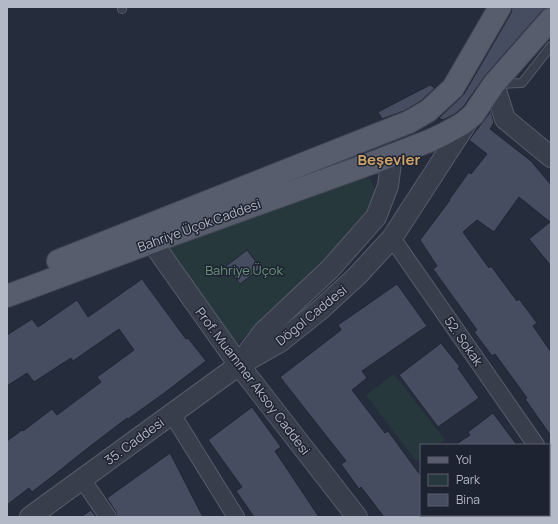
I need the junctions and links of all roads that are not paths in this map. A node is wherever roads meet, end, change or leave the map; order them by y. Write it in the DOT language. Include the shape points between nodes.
graph roads {
  1 [pos="500,7"];
  2 [pos="549,32"];
  3 [pos="494,84"];
  4 [pos="473,114"];
  5 [pos="383,132"];
  6 [pos="392,155"];
  7 [pos="551,157"];
  8 [pos="392,238"];
  9 [pos="152,242"];
  10 [pos="7,282"];
  11 [pos="7,296"];
  12 [pos="239,365"];
  13 [pos="172,414"];
  14 [pos="535,444"];
  15 [pos="550,461"];
  16 [pos="551,466"];
  17 [pos="82,479"];
  18 [pos="233,516"];
  19 [pos="30,517"];
  20 [pos="108,517"];
  21 [pos="357,517"];
  1 -- 5 [label="main road" via="453,88 428,110 409,122"];
  2 -- 3 [label="main road, Dögol Caddesi"];
  3 -- 4 [label="main road, Dögol Caddesi"];
  3 -- 7 [label="street" via="506,119"];
  4 -- 6 [label="main road, Dögol Caddesi" via="462,124 434,139"];
  4 -- 8 [label="street, Dögol Caddesi"];
  5 -- 6 [label="main road, Dögol Caddesi"];
  5 -- 10 [label="main road, Bahriye Üçok Caddesi"];
  6 -- 9 [label="main road, Bahriye Üçok Caddesi"];
  6 -- 12 [label="street, Dögol Caddesi" via="388,186 376,216 330,268 263,332"];
  8 -- 12 [label="street, Dögol Caddesi" via="357,276 320,310 280,342"];
  8 -- 14 [label="street, 52. Sokak"];
  9 -- 11 [label="main road, Bahriye Üçok Caddesi"];
  9 -- 12 [label="street, Prof. Muammer Aksoy Caddesi"];
  12 -- 13 [label="street, 35. Caddesi"];
  12 -- 21 [label="street, Prof. Muammer Aksoy Caddesi"];
  13 -- 17 [label="street, 35. Caddesi"];
  13 -- 18 [label="street"];
  15 -- 16 [label="street"];
  17 -- 19 [label="street, 35. Caddesi"];
  17 -- 20 [label="street"];
}
